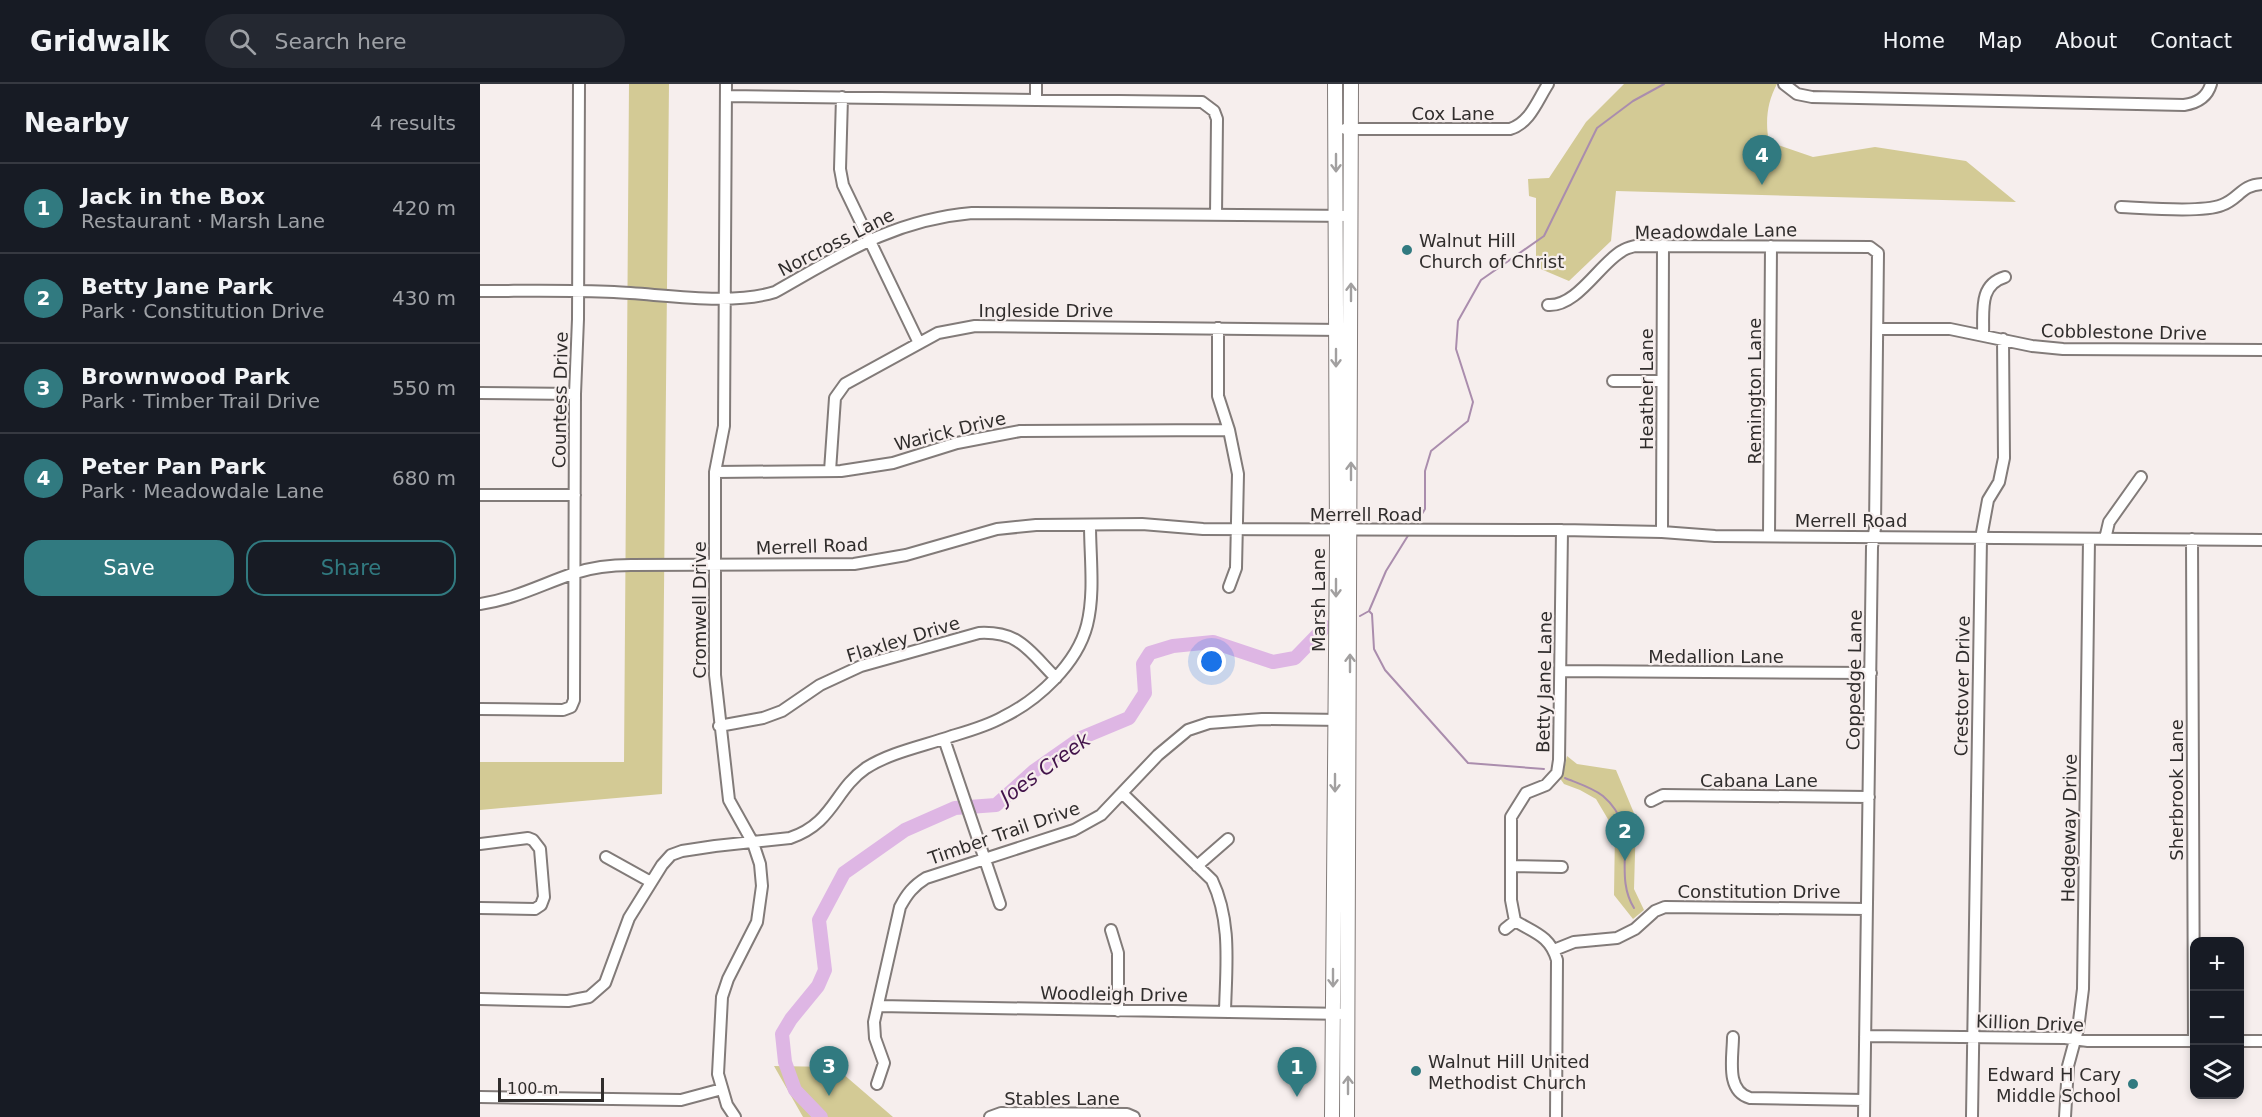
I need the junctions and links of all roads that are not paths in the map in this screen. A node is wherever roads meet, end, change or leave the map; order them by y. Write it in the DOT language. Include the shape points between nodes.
graph roads {
  1 [pos="579,84"];
  2 [pos="726,84"];
  3 [pos="1036,84"];
  4 [pos="1335,84"];
  5 [pos="1351,84"];
  6 [pos="1548,84"];
  7 [pos="1784,84"];
  8 [pos="2211,84"];
  9 [pos="726,96"];
  10 [pos="842,97"];
  11 [pos="1036,98"];
  12 [pos="1335,129"];
  13 [pos="1351,130"];
  14 [pos="2262,184"];
  15 [pos="2121,207"];
  16 [pos="1216,215"];
  17 [pos="1336,216"];
  18 [pos="1351,216"];
  19 [pos="869,240"];
  20 [pos="1663,245"];
  21 [pos="1771,246"];
  22 [pos="1870,247"];
  23 [pos="2005,277"];
  24 [pos="480,291"];
  25 [pos="578,291"];
  26 [pos="724,297"];
  27 [pos="1548,305"];
  28 [pos="1218,328"];
  29 [pos="1351,329"];
  30 [pos="1878,329"];
  31 [pos="1336,330"];
  32 [pos="1983,335"];
  33 [pos="2003,339"];
  34 [pos="919,343"];
  35 [pos="2262,350"];
  36 [pos="1613,381"];
  37 [pos="1662,381"];
  38 [pos="480,393"];
  39 [pos="574,394"];
  40 [pos="1229,430"];
  41 [pos="831,471"];
  42 [pos="715,472"];
  43 [pos="2141,477"];
  44 [pos="480,495"];
  45 [pos="575,495"];
  46 [pos="1090,525"];
  47 [pos="1237,529"];
  48 [pos="1344,530"];
  49 [pos="1563,530"];
  50 [pos="1662,532"];
  51 [pos="1769,536"];
  52 [pos="1874,537"];
  53 [pos="1981,538"];
  54 [pos="2089,538"];
  55 [pos="2105,539"];
  56 [pos="2192,539"];
  57 [pos="2262,540"];
  58 [pos="715,565"];
  59 [pos="575,573"];
  60 [pos="1229,587"];
  61 [pos="480,604"];
  62 [pos="1562,671"];
  63 [pos="1870,673"];
  64 [pos="1056,678"];
  65 [pos="480,709"];
  66 [pos="1335,719"];
  67 [pos="1350,721"];
  68 [pos="719,726"];
  69 [pos="944,739"];
  70 [pos="1123,794"];
  71 [pos="1869,797"];
  72 [pos="1651,801"];
  73 [pos="1228,839"];
  74 [pos="753,843"];
  75 [pos="480,844"];
  76 [pos="606,856"];
  77 [pos="984,859"];
  78 [pos="1197,866"];
  79 [pos="1511,866"];
  80 [pos="1562,867"];
  81 [pos="1334,872"];
  82 [pos="1349,872"];
  83 [pos="651,882"];
  84 [pos="1000,904"];
  85 [pos="480,908"];
  86 [pos="1867,909"];
  87 [pos="1515,921"];
  88 [pos="1505,928"];
  89 [pos="1111,930"];
  90 [pos="1554,950"];
  91 [pos="2194,991"];
  92 [pos="480,999"];
  93 [pos="878,1006"];
  94 [pos="1118,1011"];
  95 [pos="1225,1012"];
  96 [pos="1333,1014"];
  97 [pos="1348,1014"];
  98 [pos="1865,1036"];
  99 [pos="1733,1037"];
  100 [pos="1973,1037"];
  101 [pos="2075,1039"];
  102 [pos="2190,1041"];
  103 [pos="2244,1041"];
  104 [pos="2262,1041"];
  105 [pos="877,1084"];
  106 [pos="722,1089"];
  107 [pos="480,1097"];
  108 [pos="1864,1100"];
  109 [pos="735,1117"];
  110 [pos="990,1117"];
  111 [pos="1134,1117"];
  112 [pos="1332,1117"];
  113 [pos="1347,1117"];
  114 [pos="1556,1117"];
  115 [pos="1864,1117"];
  116 [pos="1972,1117"];
  117 [pos="2065,1117"];
  1 -- 25 [label="street, Countess Drive"];
  2 -- 9 [label="street, Cromwell Drive"];
  3 -- 11 [label="street"];
  4 -- 12 [label="main road, Marsh Lane"];
  5 -- 13 [label="main road, Marsh Lane"];
  6 -- 13 [label="street, Cox Lane" via="1523,123 1510,129"];
  7 -- 8 [label="street" via="1797,94 1812,97 2184,105 2202,99"];
  9 -- 10 [label="street"];
  9 -- 26 [label="street, Cromwell Drive"];
  10 -- 11 [label="street"];
  10 -- 19 [label="street" via="843,185"];
  11 -- 16 [label="street" via="1197,101 1209,106 1217,119"];
  12 -- 13 [label="street, Cox Lane"];
  12 -- 17 [label="main road, Marsh Lane, one-way"];
  13 -- 18 [label="main road, Marsh Lane"];
  14 -- 15 [label="street" via="2245,188 2224,205 2207,209"];
  16 -- 17 [label="street, Norcross Lane"];
  16 -- 19 [label="street, Norcross Lane" via="972,213 914,222"];
  17 -- 18 [label="street, Norcross Lane"];
  17 -- 31 [label="main road, Marsh Lane"];
  29 -- 18 [label="main road, Marsh Lane, one-way"];
  19 -- 26 [label="street, Norcross Lane" via="775,291 747,298"];
  19 -- 34 [label="street"];
  20 -- 21 [label="street, Meadowdale Lane"];
  20 -- 27 [label="street, Meadowdale Lane" via="1623,250 1583,288 1557,306"];
  20 -- 37 [label="street, Heather Lane"];
  21 -- 22 [label="street, Meadowdale Lane"];
  21 -- 51 [label="street, Remington Lane"];
  22 -- 30 [label="street, Coppedge Lane" via="1878,253"];
  23 -- 32 [label="street" via="1990,285 1984,294"];
  24 -- 25 [label="street, Norcross Lane"];
  25 -- 26 [label="street, Norcross Lane"];
  25 -- 39 [label="street, Countess Drive"];
  26 -- 42 [label="street, Cromwell Drive" via="724,426"];
  28 -- 31 [label="street, Ingleside Drive"];
  28 -- 34 [label="street, Ingleside Drive" via="975,326 938,333"];
  28 -- 40 [label="street" via="1218,396"];
  29 -- 31 [label="street, Ingleside Drive"];
  48 -- 29 [label="main road, Marsh Lane, one-way"];
  30 -- 32 [label="street, Cobblestone Drive" via="1950,329"];
  30 -- 52 [label="street, Coppedge Lane"];
  31 -- 48 [label="main road, Marsh Lane, one-way"];
  32 -- 33 [label="street, Cobblestone Drive"];
  33 -- 35 [label="street, Cobblestone Drive" via="2063,349"];
  33 -- 53 [label="street, Crestover Drive" via="2004,458 1999,482 1988,500"];
  34 -- 41 [label="street, Ingleside Drive" via="838,391 833,410"];
  36 -- 37 [label="street"];
  37 -- 50 [label="street, Heather Lane"];
  38 -- 39 [label="street"];
  39 -- 45 [label="street, Countess Drive"];
  40 -- 41 [label="street, Warick Drive" via="1020,431 957,443 893,463"];
  40 -- 47 [label="street" via="1238,474"];
  41 -- 42 [label="street, Warick Drive"];
  42 -- 58 [label="street, Cromwell Drive"];
  43 -- 55 [label="street" via="2109,522"];
  44 -- 45 [label="street"];
  45 -- 59 [label="street, Countess Drive"];
  46 -- 47 [label="street, Merrell Road"];
  46 -- 58 [label="street, Merrell Road" via="997,529 906,555 854,564"];
  46 -- 64 [label="street" via="1087,625 1069,664"];
  47 -- 48 [label="street, Merrell Road"];
  47 -- 60 [label="street" via="1236,568"];
  48 -- 49 [label="street, Merrell Road"];
  48 -- 66 [label="main road, Marsh Lane, one-way"];
  67 -- 48 [label="main road, Marsh Lane, one-way"];
  49 -- 50 [label="street, Merrell Road"];
  49 -- 62 [label="street, Betty Jane Lane"];
  50 -- 51 [label="street, Merrell Road"];
  51 -- 52 [label="street, Merrell Road"];
  52 -- 53 [label="street, Merrell Road"];
  52 -- 63 [label="street, Coppedge Lane"];
  53 -- 54 [label="street, Merrell Road"];
  53 -- 100 [label="street, Crestover Drive"];
  54 -- 55 [label="street, Merrell Road"];
  54 -- 101 [label="street, Hedgeway Drive" via="2083,989"];
  55 -- 56 [label="street, Merrell Road"];
  56 -- 57 [label="street, Merrell Road"];
  56 -- 91 [label="street, Sherbrook Lane"];
  58 -- 59 [label="street, Merrell Road" via="625,565"];
  58 -- 68 [label="street, Cromwell Drive"];
  59 -- 61 [label="street, Merrell Road" via="504,600"];
  59 -- 65 [label="street, Countess Drive" via="571,707"];
  62 -- 63 [label="street, Medallion Lane"];
  62 -- 79 [label="street, Betty Jane Lane" via="1557,773 1546,785 1526,793 1511,817"];
  63 -- 71 [label="street, Coppedge Lane"];
  64 -- 68 [label="street, Flaxley Drive" via="1015,638 998,632 979,633 861,666 820,685 782,711"];
  64 -- 69 [label="street" via="1003,718"];
  66 -- 67 [label="street, Timber Trail Drive"];
  66 -- 70 [label="street, Timber Trail Drive" via="1209,723 1188,730 1158,755"];
  66 -- 81 [label="main road, Marsh Lane, one-way"];
  67 -- 82 [label="main road, Marsh Lane"];
  68 -- 74 [label="street, Cromwell Drive" via="729,800"];
  69 -- 74 [label="street" via="866,769 810,830 790,838"];
  69 -- 77 [label="street"];
  70 -- 77 [label="street, Timber Trail Drive" via="1101,815 1074,830"];
  70 -- 78 [label="street"];
  71 -- 72 [label="street, Cabana Lane" via="1663,795"];
  71 -- 86 [label="street, Coppedge Lane"];
  73 -- 78 [label="street"];
  74 -- 83 [label="street" via="671,855"];
  74 -- 106 [label="street, Cromwell Drive" via="760,864 761,902 757,922 722,997 718,1063"];
  75 -- 85 [label="street" via="533,840 540,849 544,897 535,909"];
  76 -- 83 [label="street"];
  77 -- 84 [label="street"];
  77 -- 93 [label="street, Timber Trail Drive" via="926,878 908,892 900,907"];
  78 -- 95 [label="street" via="1212,880 1226,925"];
  79 -- 80 [label="street"];
  79 -- 87 [label="street, Betty Jane Lane"];
  81 -- 82 [label="main road"];
  81 -- 96 [label="main road, Marsh Lane, one-way"];
  82 -- 97 [label="main road, Marsh Lane"];
  83 -- 92 [label="street" via="629,918 611,972 598,991 568,1001"];
  86 -- 90 [label="street, Constitution Drive" via="1665,907 1617,938 1574,942"];
  86 -- 98 [label="street, Coppedge Lane"];
  87 -- 88 [label="street"];
  87 -- 90 [label="street" via="1545,937"];
  89 -- 94 [label="street" via="1118,953"];
  90 -- 114 [label="street" via="1558,969"];
  93 -- 94 [label="street, Woodleigh Drive"];
  93 -- 105 [label="street, Timber Trail Drive" via="875,1038 884,1063"];
  94 -- 95 [label="street, Woodleigh Drive"];
  95 -- 96 [label="street, Woodleigh Drive"];
  96 -- 97 [label="street, Woodleigh Drive"];
  96 -- 112 [label="main road, Marsh Lane"];
  113 -- 97 [label="main road, Marsh Lane, one-way"];
  98 -- 100 [label="street, Killion Drive"];
  98 -- 108 [label="street, Coppedge Lane"];
  99 -- 108 [label="street" via="1733,1083 1743,1096"];
  100 -- 101 [label="street, Killion Drive"];
  100 -- 116 [label="street, Crestover Drive"];
  101 -- 102 [label="street, Killion Drive"];
  101 -- 117 [label="street, Hedgeway Drive" via="2066,1080"];
  103 -- 104 [label="street"];
  106 -- 107 [label="street" via="681,1101"];
  106 -- 109 [label="street, Cromwell Drive"];
  108 -- 115 [label="street, Coppedge Lane"];
  110 -- 111 [label="street, Stables Lane" via="1001,1113"];
}
